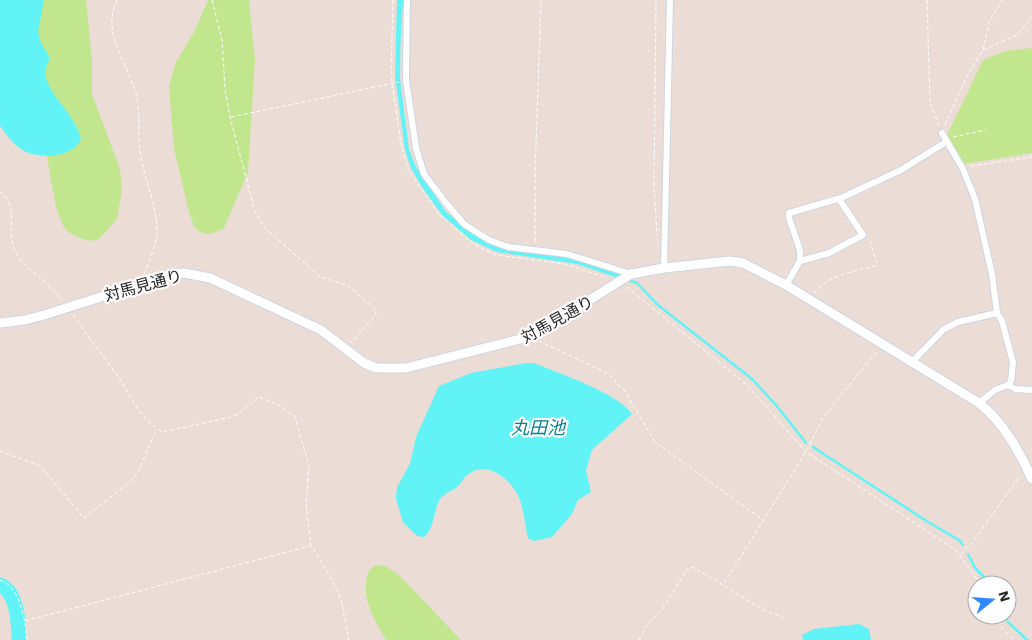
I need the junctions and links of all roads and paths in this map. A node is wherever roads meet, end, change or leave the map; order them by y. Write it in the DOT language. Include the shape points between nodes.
graph roads {
  1 [pos="117,0"];
  2 [pos="212,0"];
  3 [pos="393,0"];
  4 [pos="407,0"];
  5 [pos="541,0"];
  6 [pos="656,0"];
  7 [pos="670,0"];
  8 [pos="927,0"];
  9 [pos="1002,0"];
  10 [pos="1032,17"];
  11 [pos="983,50"];
  12 [pos="406,80"];
  13 [pos="392,83"];
  14 [pos="230,117"];
  15 [pos="986,130"];
  16 [pos="942,133"];
  17 [pos="946,141"];
  18 [pos="1032,157"];
  19 [pos="963,169"];
  20 [pos="0,192"];
  21 [pos="839,198"];
  22 [pos="863,234"];
  23 [pos="657,240"];
  24 [pos="535,249"];
  25 [pos="800,261"];
  26 [pos="664,268"];
  27 [pos="631,274"];
  28 [pos="618,283"];
  29 [pos="139,284"];
  30 [pos="786,285"];
  31 [pos="810,300"];
  32 [pos="67,307"];
  33 [pos="997,312"];
  34 [pos="0,322"];
  35 [pos="532,336"];
  36 [pos="884,344"];
  37 [pos="346,349"];
  38 [pos="911,363"];
  39 [pos="1008,385"];
  40 [pos="1032,390"];
  41 [pos="979,403"];
  42 [pos="157,429"];
  43 [pos="0,451"];
  44 [pos="806,452"];
  45 [pos="1026,466"];
  46 [pos="1032,479"];
  47 [pos="763,520"];
  48 [pos="310,545"];
  49 [pos="960,555"];
  50 [pos="972,575"];
  51 [pos="0,580"];
  52 [pos="723,585"];
  53 [pos="786,619"];
  54 [pos="24,621"];
  55 [pos="1001,625"];
  56 [pos="27,640"];
  57 [pos="349,640"];
  58 [pos="638,640"];
  59 [pos="1015,640"];
  1 -- 29 [label="path" via="110,25 131,78 138,106 140,151 156,220 155,244"];
  2 -- 14 [label="path" via="222,40"];
  3 -- 13 [label="path"];
  4 -- 12 [label="street"];
  5 -- 24 [label="path"];
  6 -- 23 [label="path" via="654,186"];
  7 -- 26 [label="street"];
  8 -- 16 [label="path" via="930,102"];
  9 -- 11 [label="path" via="990,22"];
  10 -- 11 [label="path" via="1017,35"];
  11 -- 16 [label="path" via="967,76"];
  12 -- 13 [label="path"];
  12 -- 24 [label="street" via="421,165 446,203 464,224 489,240 508,247"];
  13 -- 14 [label="path"];
  13 -- 28 [label="path" via="396,122 408,169 438,213 456,231 472,244 496,255 565,264"];
  14 -- 37 [label="path" via="256,212 266,229 318,276 348,286 375,309 376,315"];
  15 -- 17 [label="path"];
  16 -- 17 [label="street"];
  17 -- 19 [label="street"];
  17 -- 21 [label="street" via="908,166"];
  18 -- 19 [label="path"];
  19 -- 33 [label="street" via="978,210"];
  20 -- 32 [label="path" via="10,208 12,242 18,258"];
  21 -- 22 [label="street"];
  21 -- 25 [label="street" via="789,213"];
  22 -- 25 [label="street" via="829,253"];
  22 -- 31 [label="path" via="868,236 876,266 852,271 824,283"];
  24 -- 27 [label="street" via="567,254"];
  25 -- 30 [label="street"];
  26 -- 27 [label="street, 対馬見通り"];
  26 -- 30 [label="street, 対馬見通り" via="730,261 743,263"];
  27 -- 28 [label="street, 対馬見通り"];
  28 -- 35 [label="street, 対馬見通り"];
  28 -- 44 [label="path" via="748,385"];
  29 -- 32 [label="street, 対馬見通り"];
  29 -- 37 [label="street, 対馬見通り" via="184,273 210,278 305,321"];
  30 -- 31 [label="street, 対馬見通り"];
  31 -- 36 [label="street, 対馬見通り"];
  32 -- 34 [label="street, 対馬見通り" via="25,320"];
  32 -- 42 [label="path" via="136,405"];
  33 -- 38 [label="street" via="944,329"];
  33 -- 39 [label="street" via="1013,362"];
  35 -- 37 [label="street, 対馬見通り" via="406,368 376,368"];
  35 -- 47 [label="path" via="616,380 655,442"];
  36 -- 38 [label="street, 対馬見通り"];
  36 -- 44 [label="path" via="822,419"];
  38 -- 41 [label="street, 対馬見通り"];
  39 -- 40 [label="street" via="1014,389"];
  39 -- 41 [label="street" via="995,390"];
  41 -- 45 [label="street, 対馬見通り" via="997,419"];
  42 -- 43 [label="path" via="138,472 130,482 84,518 40,466"];
  42 -- 48 [label="path" via="171,432 231,417 259,396 295,417 309,466 306,505"];
  44 -- 47 [label="path"];
  44 -- 49 [label="path"];
  45 -- 46 [label="street, 対馬見通り"];
  45 -- 49 [label="path"];
  47 -- 52 [label="path"];
  48 -- 54 [label="path"];
  48 -- 57 [label="path" via="338,593"];
  49 -- 50 [label="path"];
  51 -- 54 [label="path" via="13,588"];
  52 -- 53 [label="path"];
  52 -- 58 [label="path" via="693,567 687,569 664,607"];
  54 -- 56 [label="path"];
  55 -- 59 [label="path"];
}
